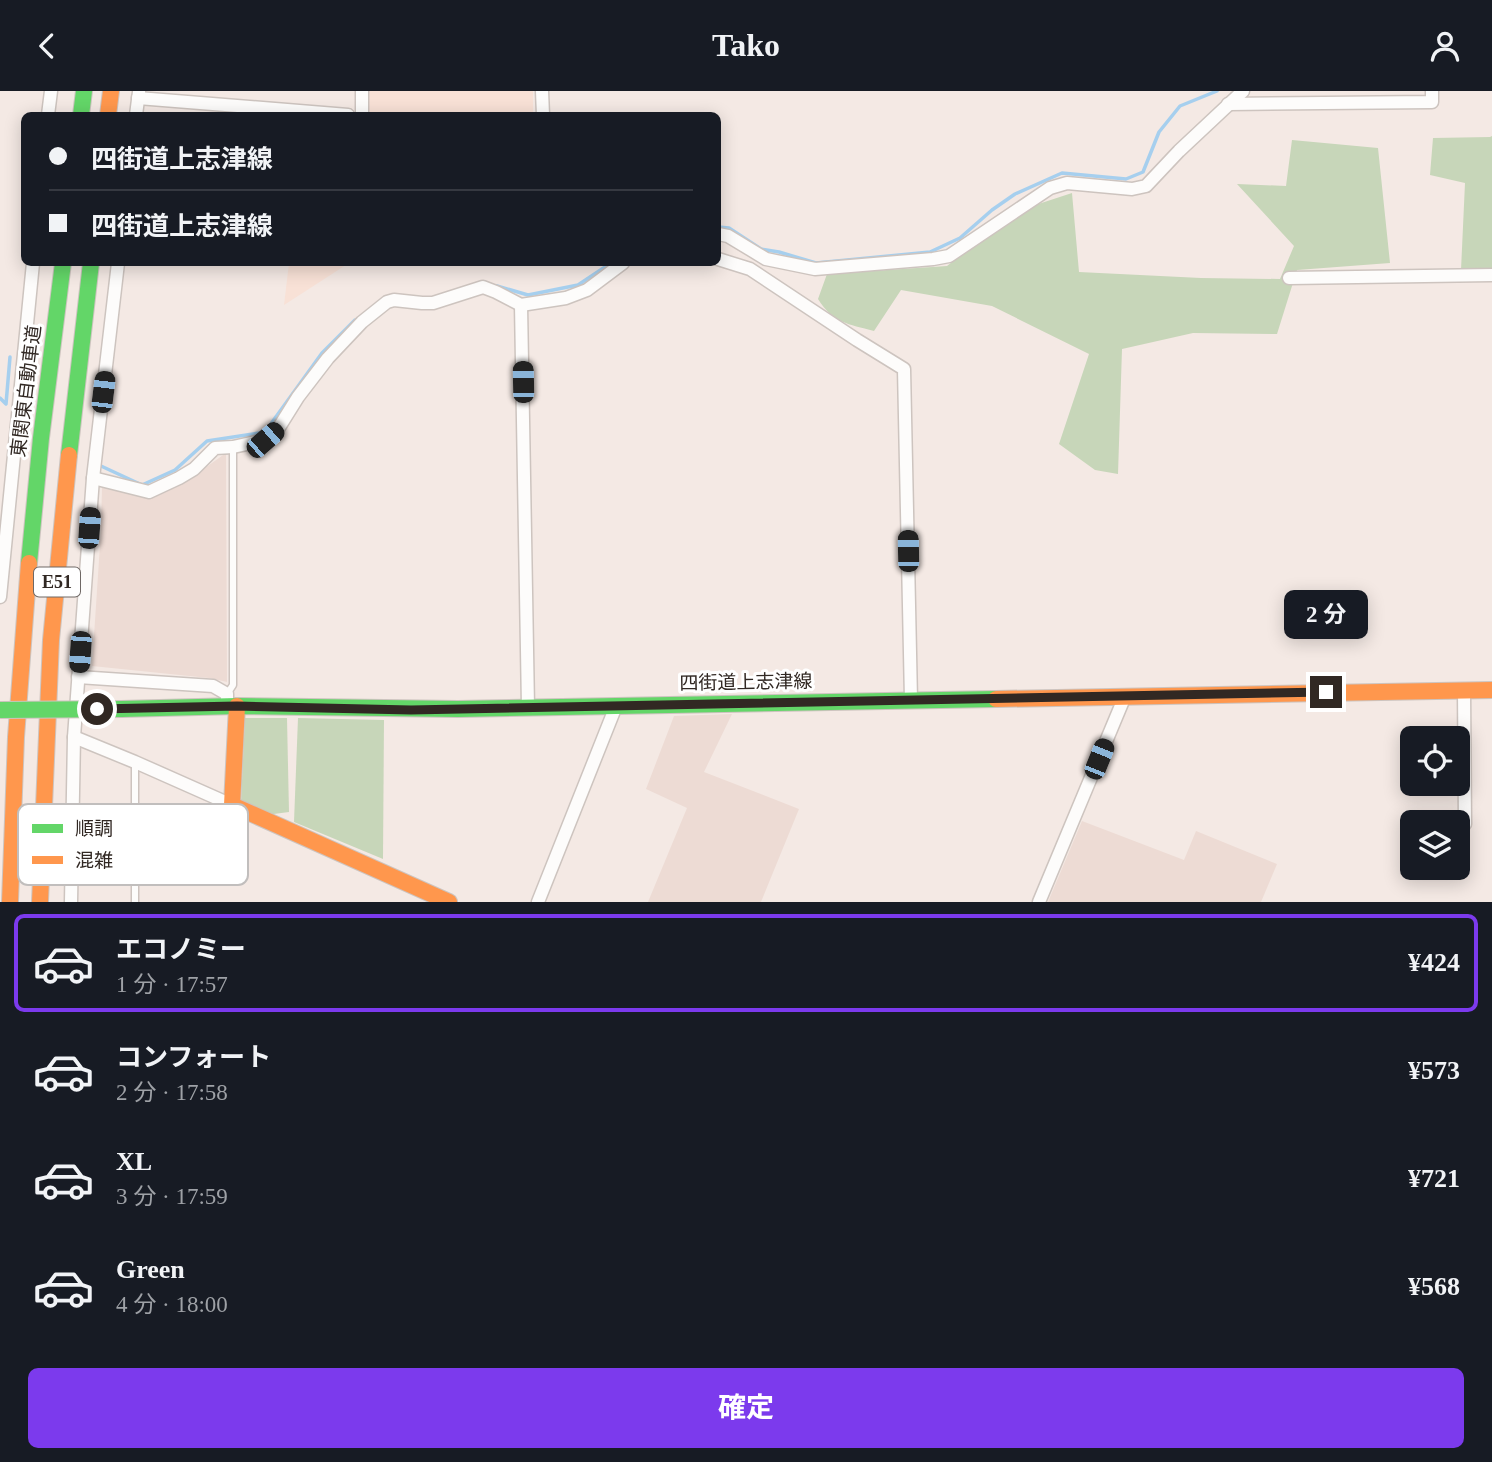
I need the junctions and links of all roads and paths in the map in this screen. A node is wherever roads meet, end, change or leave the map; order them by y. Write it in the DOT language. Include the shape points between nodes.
graph roads {
  1 [pos="51,91"];
  2 [pos="84,91"];
  3 [pos="111,91"];
  4 [pos="362,91"];
  5 [pos="542,91"];
  6 [pos="1243,91"];
  7 [pos="1432,91"];
  8 [pos="138,94"];
  9 [pos="1371,97"];
  10 [pos="1228,104"];
  11 [pos="48,112"];
  12 [pos="81,112"];
  13 [pos="108,112"];
  14 [pos="136,112"];
  15 [pos="318,112"];
  16 [pos="362,112"];
  17 [pos="543,112"];
  18 [pos="721,235"];
  19 [pos="721,259"];
  20 [pos="33,266"];
  21 [pos="63,266"];
  22 [pos="91,266"];
  23 [pos="118,266"];
  24 [pos="619,266"];
  25 [pos="1492,275"];
  26 [pos="1289,278"];
  27 [pos="521,305"];
  28 [pos="233,447"];
  29 [pos="93,478"];
  30 [pos="4,508"];
  31 [pos="0,597"];
  32 [pos="78,677"];
  33 [pos="1492,689"];
  34 [pos="1464,690"];
  35 [pos="1125,696"];
  36 [pos="911,700"];
  37 [pos="230,702"];
  38 [pos="616,706"];
  39 [pos="528,708"];
  40 [pos="0,710"];
  41 [pos="74,737"];
  42 [pos="135,762"];
  43 [pos="44,804"];
  44 [pos="73,804"];
  45 [pos="135,804"];
  46 [pos="230,804"];
  47 [pos="232,804"];
  48 [pos="1465,810"];
  49 [pos="248,812"];
  50 [pos="10,902"];
  51 [pos="449,902"];
  52 [pos="538,902"];
  53 [pos="1039,902"];
  1 -- 11 [label="street"];
  2 -- 12 [label="main road"];
  3 -- 13 [label="main road"];
  4 -- 16 [label="street"];
  5 -- 17 [label="street"];
  6 -- 10 [label="street"];
  7 -- 9 [label="street" via="1432,101"];
  8 -- 14 [label="street"];
  8 -- 15 [label="street"];
  9 -- 10 [label="street"];
  10 -- 18 [label="street" via="1146,186 1132,189 1067,183 1050,188 949,256 815,269 766,259"];
  19 -- 36 [label="street" via="750,269 904,369"];
  20 -- 30 [label="street"];
  21 -- 50 [label="main road, 東関東自動車道 / E51" via="22,641"];
  22 -- 43 [label="main road, E51" via="51,641"];
  23 -- 29 [label="street"];
  24 -- 27 [label="street" via="587,290"];
  25 -- 26 [label="street"];
  27 -- 28 [label="street" via="483,287 433,303 387,302 328,358 278,429 265,440"];
  27 -- 39 [label="street"];
  28 -- 29 [label="street" via="215,448 194,469 149,492"];
  28 -- 37 [label="lane"];
  29 -- 32 [label="street"];
  30 -- 31 [label="street"];
  32 -- 37 [label="street" via="213,686"];
  32 -- 41 [label="street"];
  33 -- 34 [label="main road, 四街道上志津線"];
  34 -- 35 [label="main road, 四街道上志津線"];
  34 -- 48 [label="street"];
  35 -- 36 [label="main road, 四街道上志津線"];
  35 -- 53 [label="street"];
  36 -- 38 [label="main road, 四街道上志津線"];
  37 -- 39 [label="main road, 四街道上志津線" via="411,710"];
  37 -- 40 [label="main road, 四街道上志津線, bridge"];
  37 -- 47 [label="main road"];
  38 -- 39 [label="main road, 四街道上志津線"];
  38 -- 52 [label="street"];
  41 -- 42 [label="street"];
  41 -- 44 [label="street"];
  42 -- 45 [label="lane"];
  42 -- 46 [label="street"];
  49 -- 51 [label="main road"];
}
